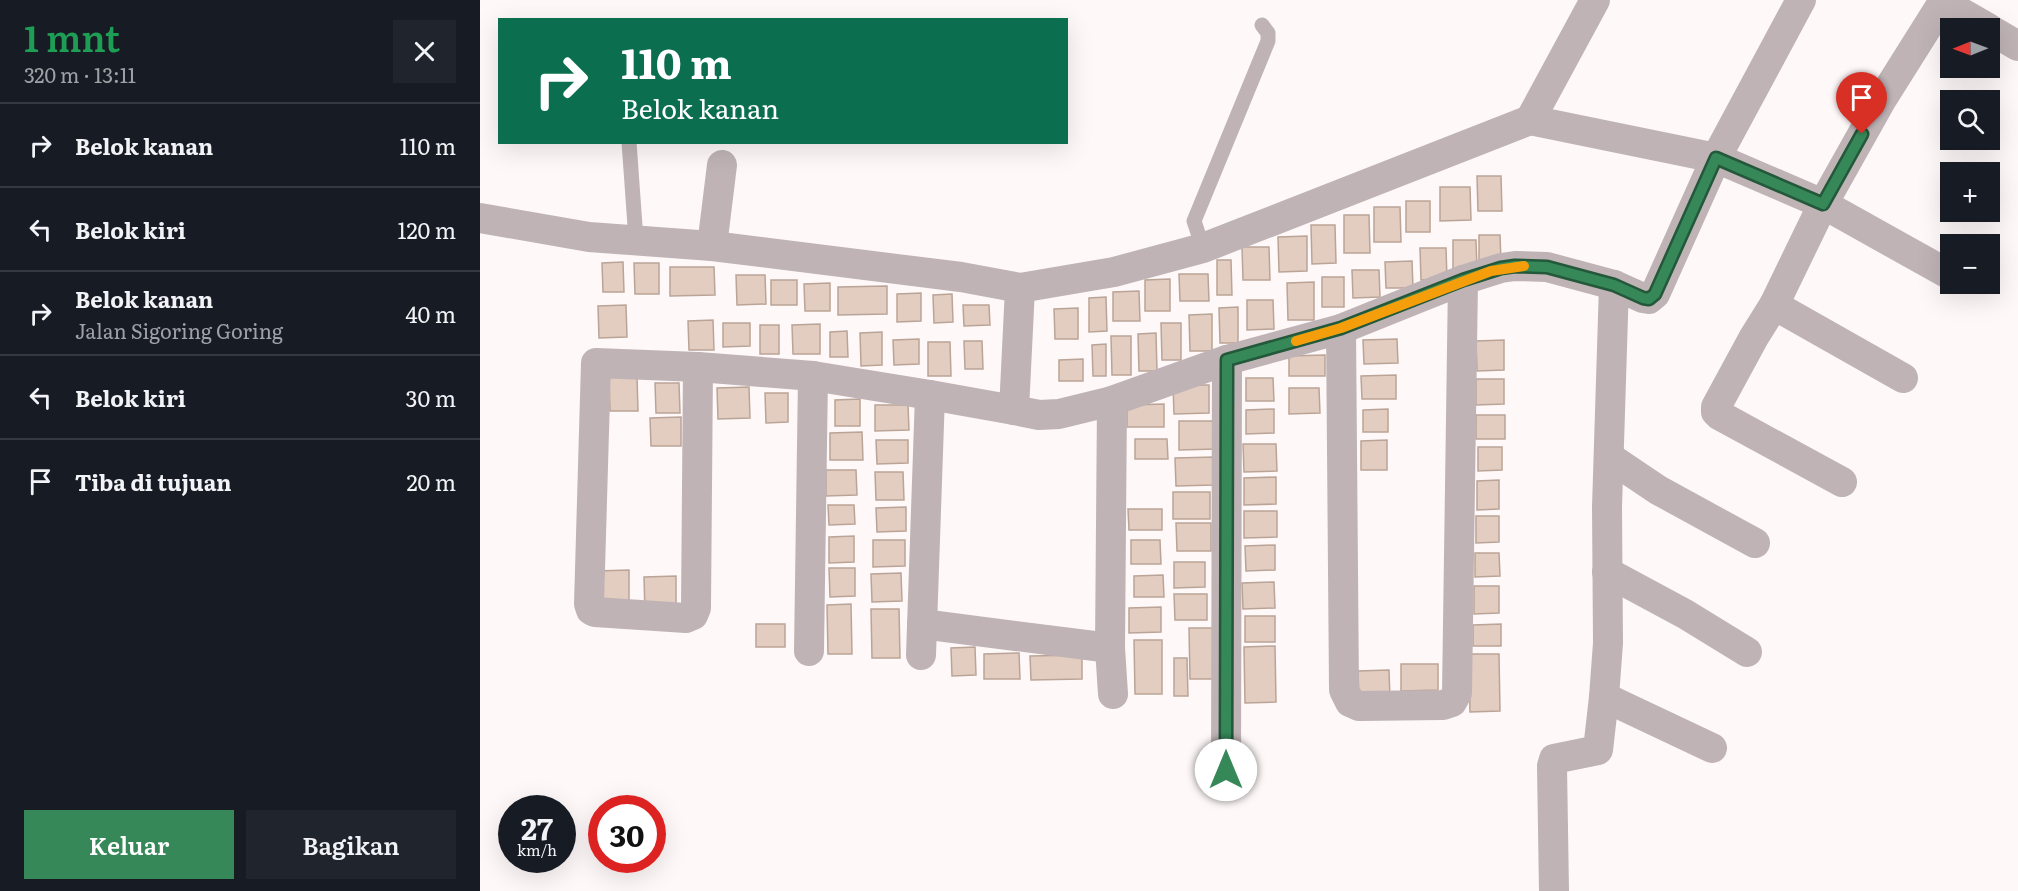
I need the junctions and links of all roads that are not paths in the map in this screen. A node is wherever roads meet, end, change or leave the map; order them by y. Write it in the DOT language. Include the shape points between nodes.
graph roads {
  1 [pos="1595,0"];
  2 [pos="1801,0"];
  3 [pos="1970,18"];
  4 [pos="1262,25"];
  5 [pos="2000,35"];
  6 [pos="2018,46"];
  7 [pos="1530,120"];
  8 [pos="629,144"];
  9 [pos="1716,158"];
  10 [pos="722,165"];
  11 [pos="1823,204"];
  12 [pos="480,219"];
  13 [pos="636,240"];
  14 [pos="712,246"];
  15 [pos="1203,248"];
  16 [pos="1940,270"];
  17 [pos="1463,280"];
  18 [pos="1614,285"];
  19 [pos="1020,288"];
  20 [pos="1774,305"];
  21 [pos="1341,328"];
  22 [pos="1227,360"];
  23 [pos="698,367"];
  24 [pos="813,376"];
  25 [pos="1903,378"];
  26 [pos="930,394"];
  27 [pos="1112,401"];
  28 [pos="1014,410"];
  29 [pos="1609,457"];
  30 [pos="1842,482"];
  31 [pos="1755,543"];
  32 [pos="1607,572"];
  33 [pos="922,624"];
  34 [pos="1110,648"];
  35 [pos="809,651"];
  36 [pos="1747,652"];
  37 [pos="921,655"];
  38 [pos="1113,694"];
  39 [pos="1604,697"];
  40 [pos="1712,748"];
  41 [pos="1226,770"];
  42 [pos="1554,891"];
  1 -- 7 [label="street"];
  2 -- 9 [label="street"];
  3 -- 11 [label="street" via="1943,2"];
  4 -- 15 [label="lane" via="1268,41 1194,221"];
  5 -- 6 [label="street"];
  7 -- 9 [label="street"];
  7 -- 15 [label="street"];
  8 -- 13 [label="lane"];
  9 -- 11 [label="street"];
  9 -- 18 [label="street" via="1655,294 1643,298"];
  10 -- 14 [label="street"];
  11 -- 16 [label="street"];
  11 -- 20 [label="street"];
  12 -- 13 [label="street" via="589,237"];
  13 -- 14 [label="street"];
  14 -- 19 [label="street"];
  15 -- 19 [label="street" via="1123,270"];
  17 -- 18 [label="street" via="1501,268 1536,266"];
  17 -- 21 [label="street"];
  17 -- 21 [label="street" via="1457,693 1452,702 1443,705 1359,706 1350,702 1344,690"];
  18 -- 29 [label="street"];
  19 -- 28 [label="street"];
  20 -- 25 [label="street"];
  20 -- 30 [label="street" via="1716,412"];
  21 -- 22 [label="street"];
  22 -- 27 [label="street"];
  22 -- 41 [label="street"];
  23 -- 23 [label="street" via="596,363 589,604 595,612 686,618 696,608"];
  23 -- 24 [label="street"];
  24 -- 26 [label="street"];
  24 -- 35 [label="street"];
  26 -- 28 [label="street"];
  26 -- 33 [label="street"];
  27 -- 28 [label="street" via="1059,414"];
  27 -- 34 [label="street"];
  29 -- 31 [label="street" via="1658,490"];
  29 -- 32 [label="street"];
  32 -- 36 [label="street"];
  32 -- 39 [label="street"];
  33 -- 34 [label="street"];
  33 -- 37 [label="street"];
  34 -- 38 [label="street"];
  39 -- 40 [label="street"];
  39 -- 42 [label="street" via="1598,750 1554,759 1552,766"];
}
